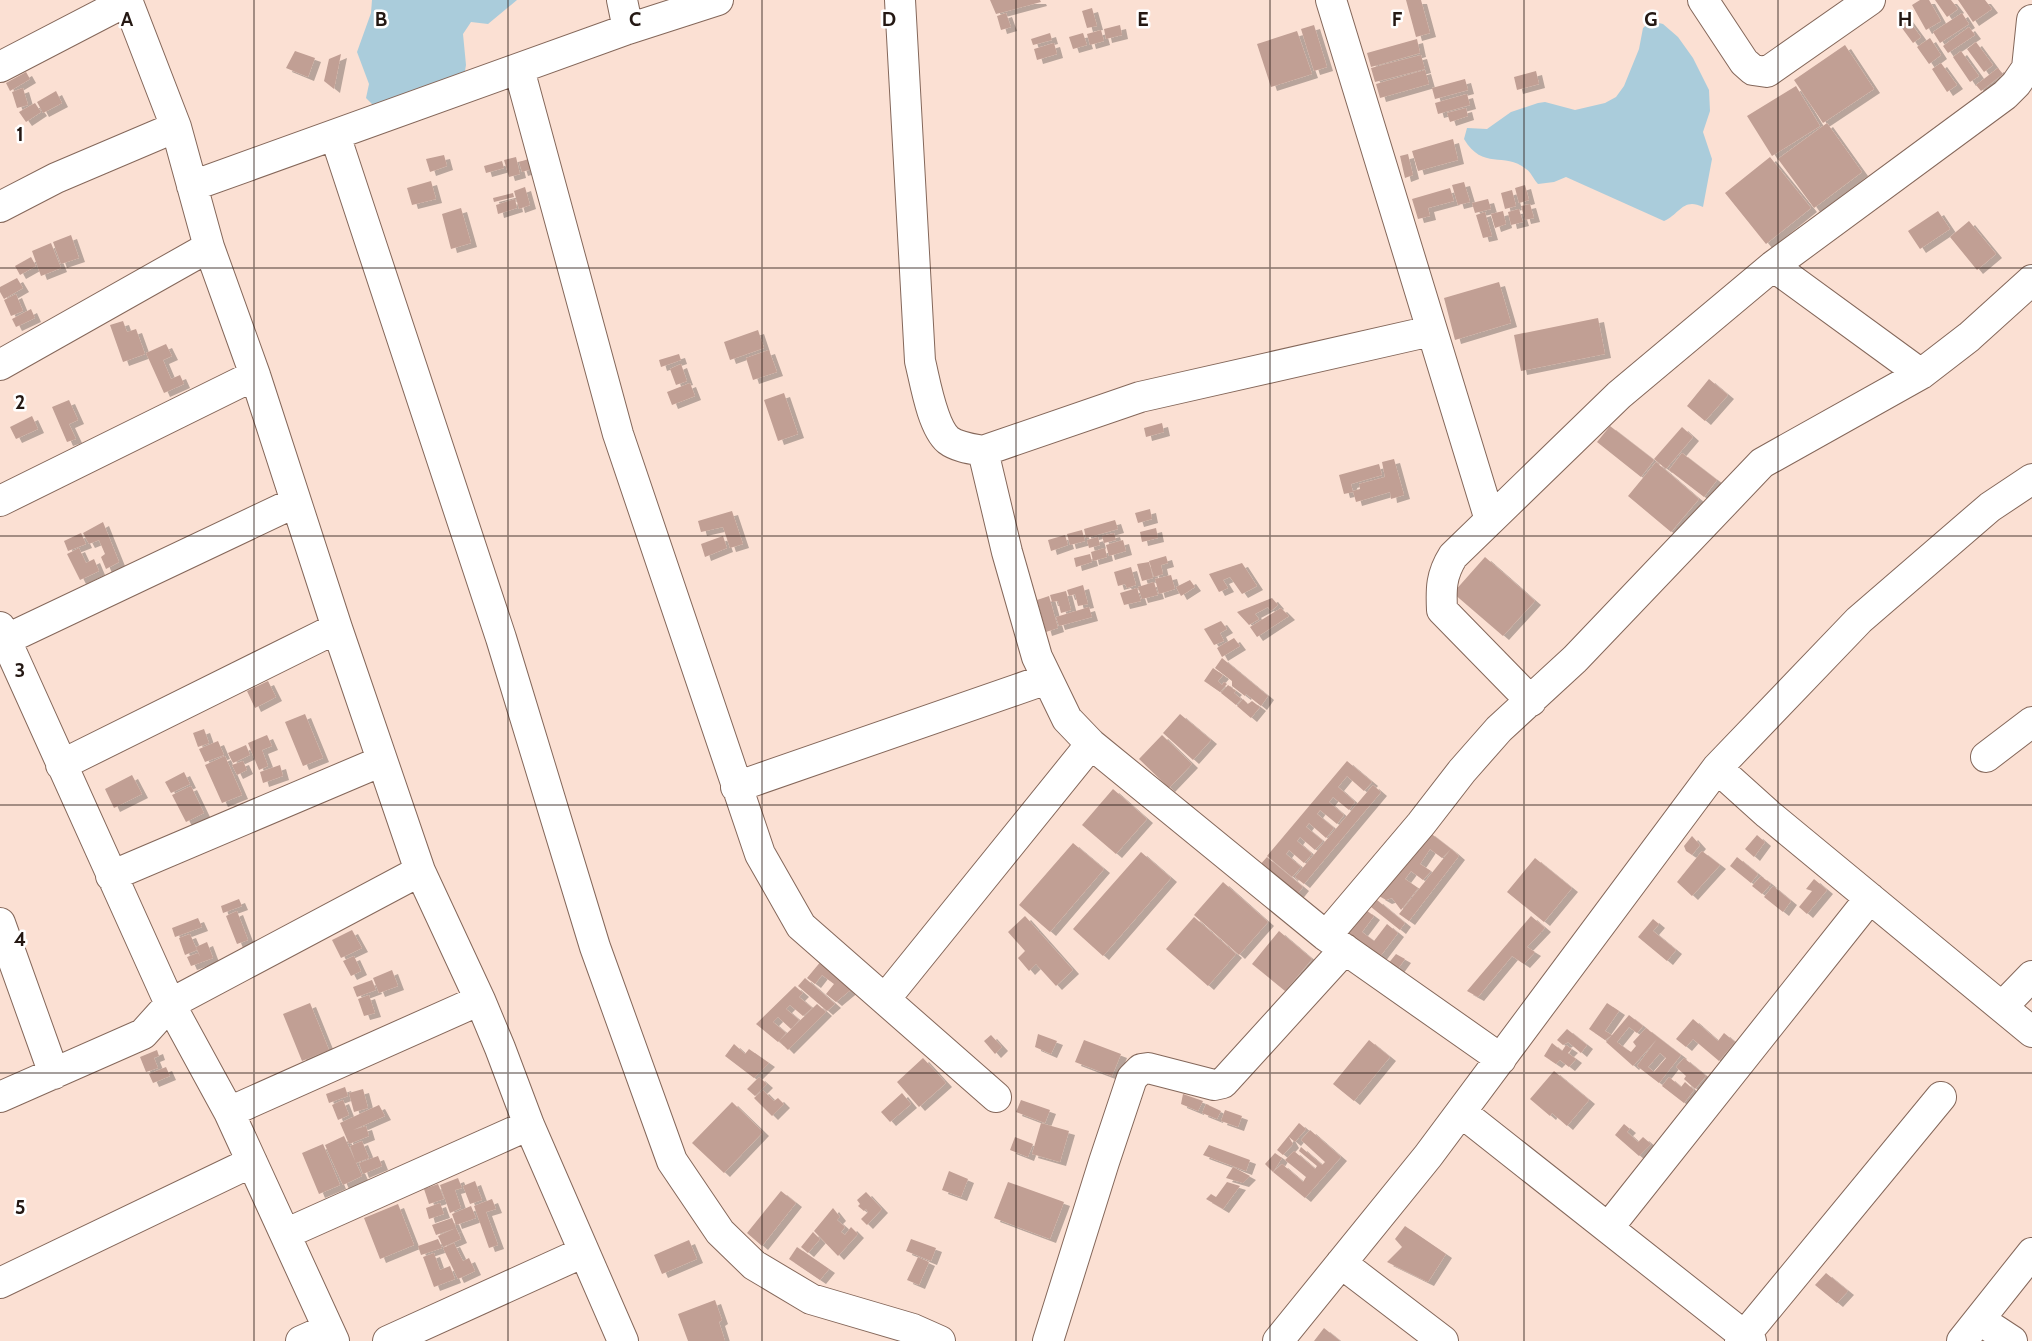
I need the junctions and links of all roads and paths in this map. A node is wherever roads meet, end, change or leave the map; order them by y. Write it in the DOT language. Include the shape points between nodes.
graph roads {
  1 [pos="127,0"];
  2 [pos="622,0"];
  3 [pos="718,0"];
  4 [pos="900,0"];
  5 [pos="1331,0"];
  6 [pos="1703,0"];
  7 [pos="1870,0"];
  8 [pos="2032,20"];
  9 [pos="628,30"];
  10 [pos="0,68"];
  11 [pos="519,69"];
  12 [pos="176,127"];
  13 [pos="335,135"];
  14 [pos="192,186"];
  15 [pos="0,207"];
  16 [pos="209,247"];
  17 [pos="1773,266"];
  18 [pos="2032,280"];
  19 [pos="1431,331"];
  20 [pos="0,365"];
  21 [pos="1921,374"];
  22 [pos="255,375"];
  23 [pos="983,451"];
  24 [pos="2032,479"];
  25 [pos="0,501"];
  26 [pos="296,502"];
  27 [pos="1490,520"];
  28 [pos="337,628"];
  29 [pos="3,633"];
  30 [pos="1047,679"];
  31 [pos="1531,701"];
  32 [pos="2032,722"];
  33 [pos="1091,744"];
  34 [pos="1986,757"];
  35 [pos="382,761"];
  36 [pos="61,765"];
  37 [pos="1717,768"];
  38 [pos="736,787"];
  39 [pos="420,872"];
  40 [pos="111,876"];
  41 [pos="1870,898"];
  42 [pos="1,927"];
  43 [pos="1335,943"];
  44 [pos="2032,976"];
  45 [pos="885,999"];
  46 [pos="480,1000"];
  47 [pos="170,1004"];
  48 [pos="2002,1007"];
  49 [pos="2032,1032"];
  50 [pos="1501,1059"];
  51 [pos="54,1074"];
  52 [pos="0,1097"];
  53 [pos="996,1097"];
  54 [pos="1941,1097"];
  55 [pos="229,1112"];
  56 [pos="1461,1112"];
  57 [pos="529,1125"];
  58 [pos="252,1162"];
  59 [pos="1608,1228"];
  60 [pos="285,1234"];
  61 [pos="584,1252"];
  62 [pos="2032,1253"];
  63 [pos="1341,1263"];
  64 [pos="0,1283"];
  65 [pos="1971,1330"];
  66 [pos="331,1335"];
  67 [pos="1745,1339"];
  68 [pos="301,1341"];
  69 [pos="388,1341"];
  70 [pos="623,1341"];
  71 [pos="940,1341"];
  72 [pos="1048,1341"];
  73 [pos="1278,1341"];
  74 [pos="1443,1341"];
  75 [pos="2012,1341"];
  1 -- 10 [label="street"];
  1 -- 12 [label="street"];
  2 -- 9 [label="street"];
  3 -- 9 [label="street"];
  4 -- 23 [label="street" via="921,361 932,412 947,439 967,449"];
  5 -- 19 [label="street"];
  6 -- 7 [label="street" via="1744,62 1753,70 1767,72"];
  8 -- 17 [label="street" via="2027,68 2005,95"];
  9 -- 11 [label="street"];
  11 -- 13 [label="street"];
  11 -- 38 [label="street" via="618,434"];
  12 -- 14 [label="street"];
  12 -- 15 [label="street" via="56,178"];
  13 -- 14 [label="street"];
  13 -- 71 [label="street" via="501,638 595,947 672,1161 720,1232 754,1265 811,1299 913,1329"];
  14 -- 16 [label="street"];
  16 -- 20 [label="street"];
  16 -- 22 [label="street"];
  17 -- 21 [label="street"];
  17 -- 27 [label="street" via="1619,395"];
  18 -- 21 [label="street" via="1969,338"];
  19 -- 23 [label="street" via="1140,397"];
  19 -- 27 [label="street"];
  21 -- 31 [label="street" via="1762,463"];
  22 -- 25 [label="street"];
  22 -- 26 [label="street"];
  23 -- 30 [label="street" via="1007,552"];
  24 -- 37 [label="street" via="1990,507 1859,620"];
  26 -- 28 [label="street"];
  26 -- 29 [label="street"];
  27 -- 31 [label="street" via="1444,570 1442,610"];
  28 -- 35 [label="street"];
  28 -- 36 [label="street"];
  29 -- 36 [label="street"];
  30 -- 33 [label="street" via="1068,718"];
  30 -- 38 [label="street"];
  31 -- 43 [label="street" via="1499,729 1462,771"];
  32 -- 34 [label="street"];
  33 -- 43 [label="street"];
  33 -- 45 [label="street"];
  35 -- 39 [label="street"];
  35 -- 40 [label="street"];
  36 -- 40 [label="street"];
  37 -- 41 [label="street"];
  37 -- 50 [label="street"];
  38 -- 45 [label="street" via="760,854 801,926"];
  39 -- 46 [label="street"];
  39 -- 47 [label="street"];
  40 -- 47 [label="street"];
  41 -- 48 [label="street"];
  41 -- 59 [label="street"];
  42 -- 51 [label="street"];
  43 -- 50 [label="street"];
  43 -- 72 [label="street" via="1223,1083 1214,1085 1148,1068 1132,1078"];
  44 -- 48 [label="street"];
  45 -- 53 [label="street"];
  46 -- 55 [label="street"];
  46 -- 57 [label="street"];
  47 -- 51 [label="street" via="143,1034"];
  47 -- 55 [label="street"];
  48 -- 49 [label="street"];
  50 -- 56 [label="street"];
  51 -- 52 [label="street"];
  54 -- 67 [label="street"];
  55 -- 58 [label="street"];
  56 -- 59 [label="street"];
  56 -- 63 [label="street"];
  57 -- 60 [label="street"];
  57 -- 61 [label="street"];
  58 -- 60 [label="street"];
  58 -- 64 [label="street"];
  59 -- 67 [label="street"];
  60 -- 66 [label="street"];
  61 -- 69 [label="street"];
  61 -- 70 [label="street"];
  62 -- 65 [label="street"];
  63 -- 73 [label="street"];
  63 -- 74 [label="street"];
  65 -- 75 [label="street"];
  66 -- 68 [label="street"];
}
